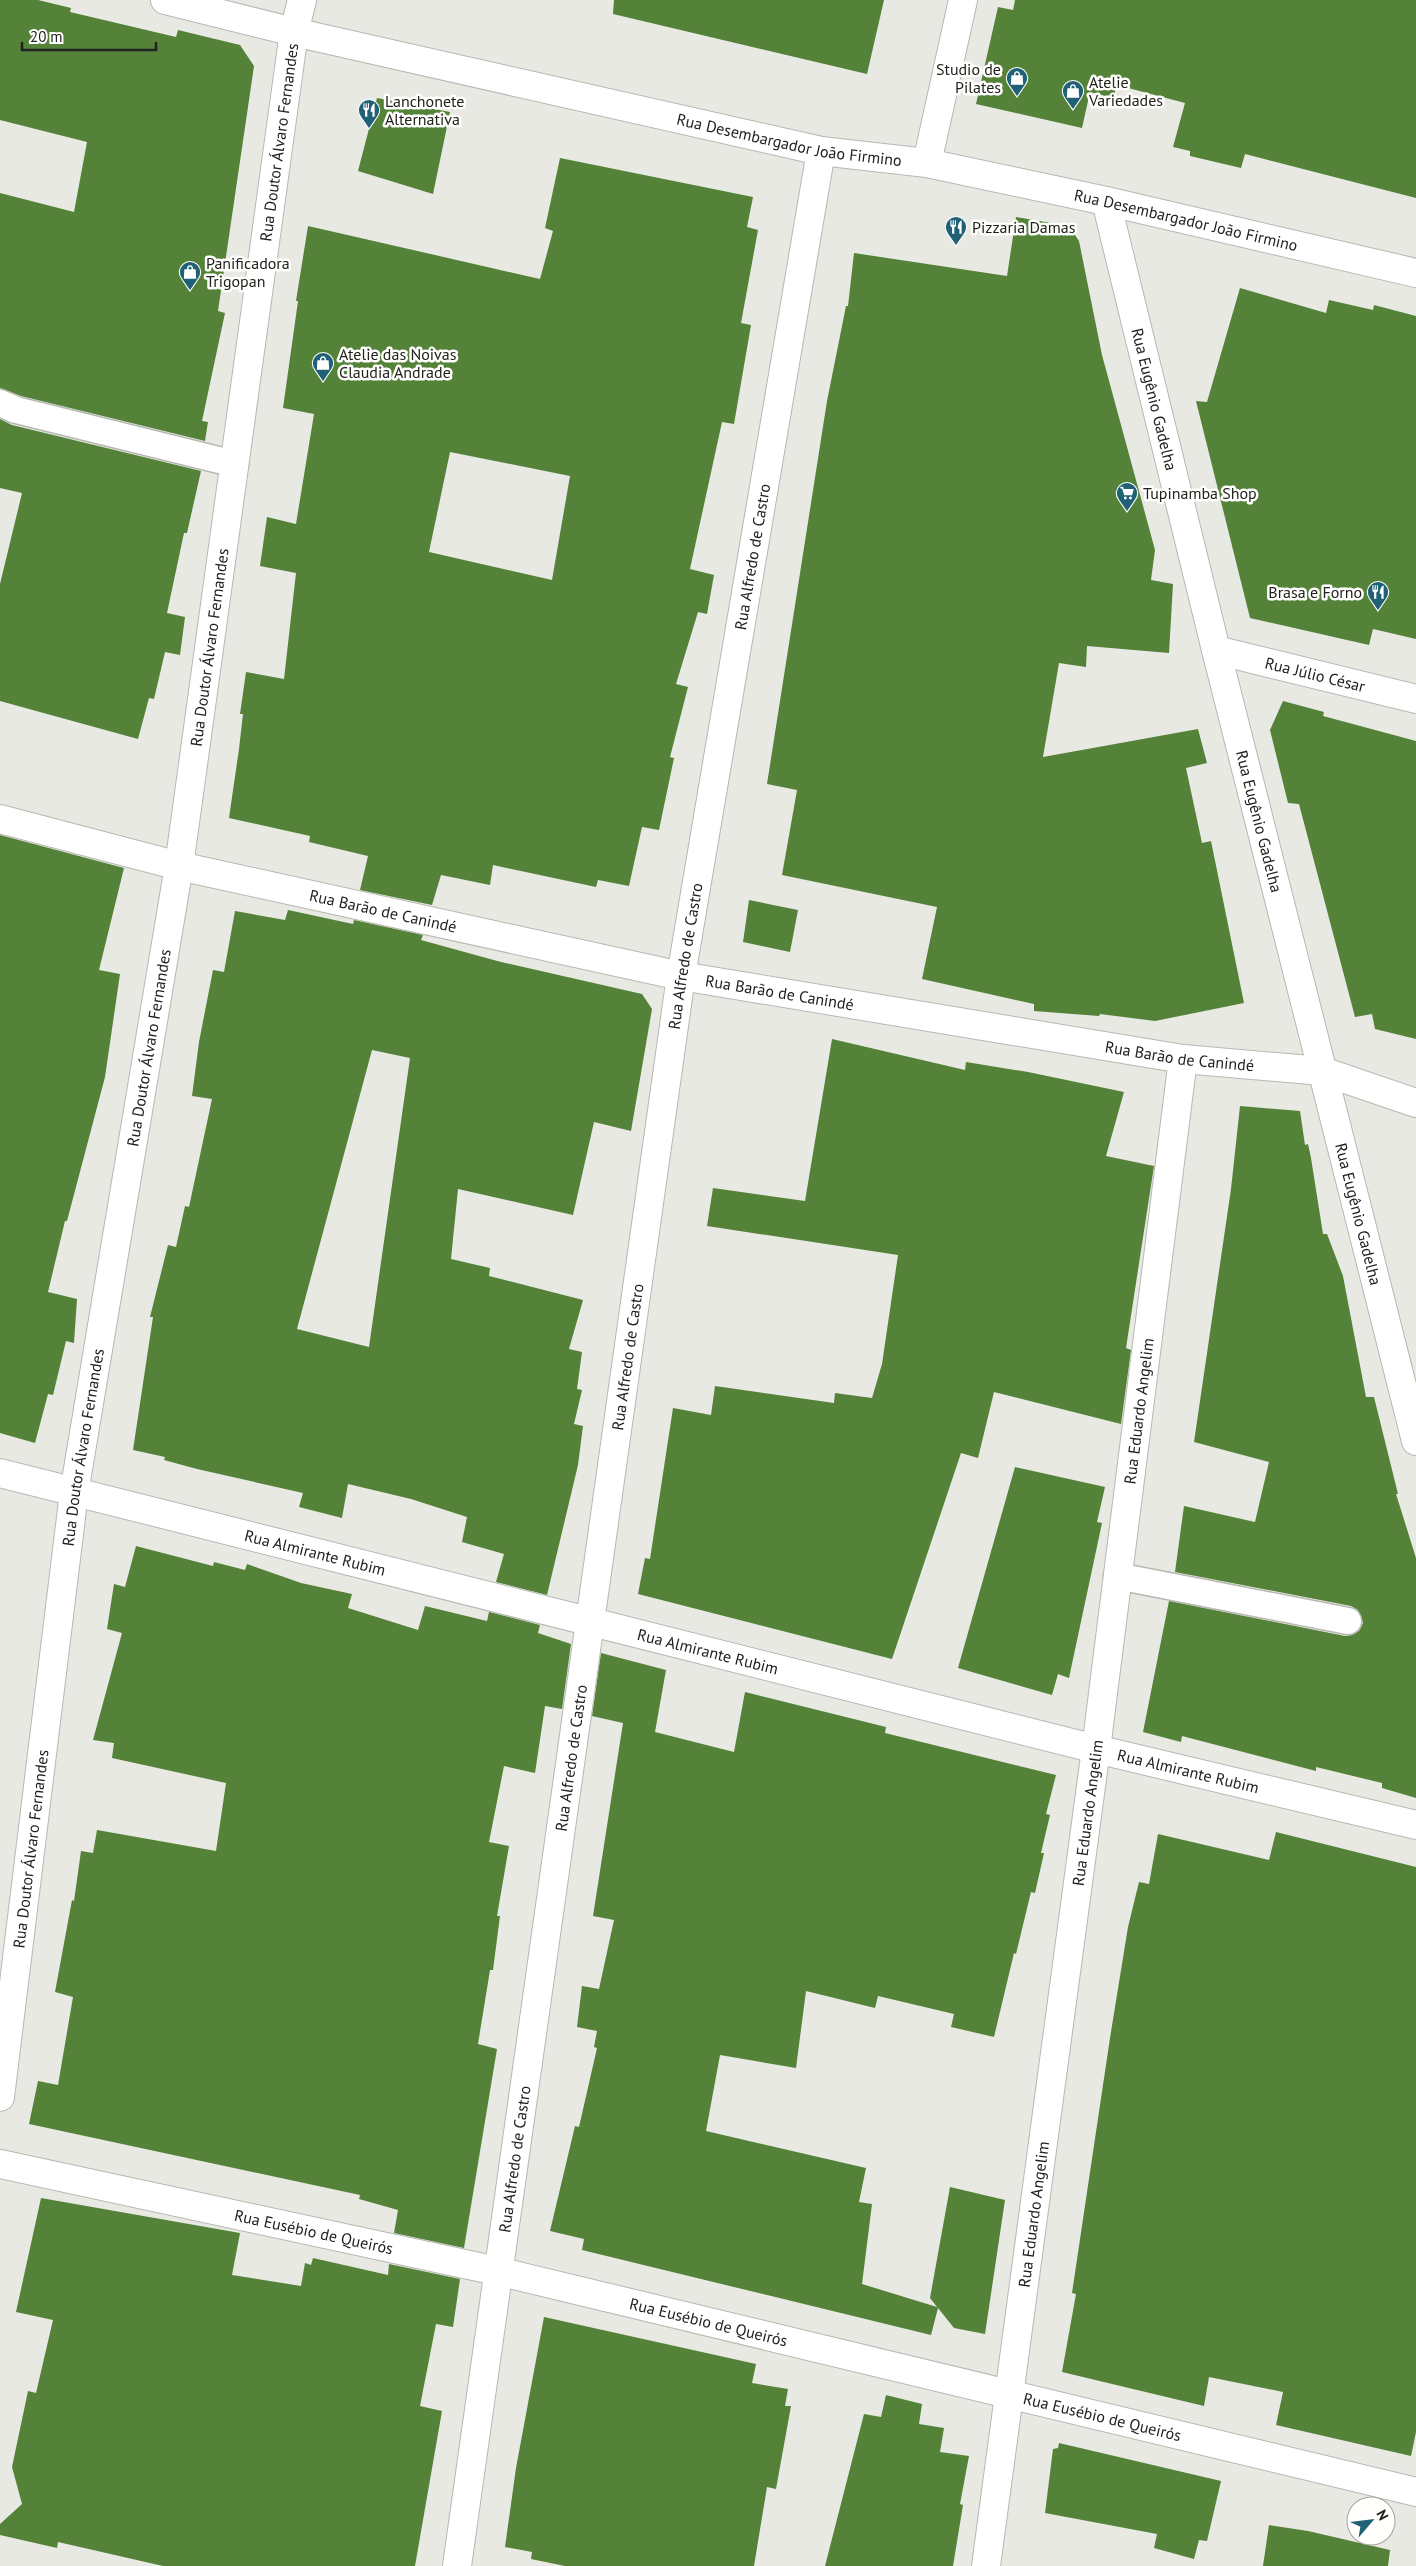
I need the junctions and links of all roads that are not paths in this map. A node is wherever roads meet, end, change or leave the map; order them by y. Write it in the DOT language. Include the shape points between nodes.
graph roads {
  1 [pos="164,0"];
  2 [pos="302,0"];
  3 [pos="963,0"];
  4 [pos="294,32"];
  5 [pos="821,151"];
  6 [pos="927,163"];
  7 [pos="1106,201"];
  8 [pos="1416,273"];
  9 [pos="0,402"];
  10 [pos="235,464"];
  11 [pos="1216,650"];
  12 [pos="1416,699"];
  13 [pos="0,820"];
  14 [pos="179,866"];
  15 [pos="681,976"];
  16 [pos="1183,1059"];
  17 [pos="1322,1071"];
  18 [pos="1416,1103"];
  19 [pos="1416,1441"];
  20 [pos="0,1473"];
  21 [pos="74,1493"];
  22 [pos="1117,1576"];
  23 [pos="588,1620"];
  24 [pos="1348,1621"];
  25 [pos="1096,1749"];
  26 [pos="1416,1825"];
  27 [pos="0,2096"];
  28 [pos="0,2164"];
  29 [pos="497,2271"];
  30 [pos="1008,2395"];
  31 [pos="1416,2492"];
  32 [pos="457,2566"];
  33 [pos="986,2566"];
  1 -- 4 [label="street, Rua Desembargador João Firmino"];
  2 -- 4 [label="street, Rua Doutor Álvaro Fernandes"];
  3 -- 6 [label="street"];
  4 -- 5 [label="street, Rua Desembargador João Firmino"];
  4 -- 10 [label="street, Rua Doutor Álvaro Fernandes"];
  5 -- 6 [label="street, Rua Desembargador João Firmino"];
  5 -- 15 [label="street, Rua Alfredo de Castro"];
  6 -- 7 [label="street, Rua Desembargador João Firmino"];
  7 -- 8 [label="street, Rua Desembargador João Firmino"];
  7 -- 11 [label="street, Rua Eugênio Gadelha"];
  9 -- 10 [label="lane" via="16,410"];
  10 -- 14 [label="street, Rua Doutor Álvaro Fernandes"];
  11 -- 12 [label="street, Rua Júlio César"];
  11 -- 17 [label="street, Rua Eugênio Gadelha"];
  13 -- 14 [label="street, Rua Barão de Canindé"];
  14 -- 15 [label="street, Rua Barão de Canindé"];
  14 -- 21 [label="street, Rua Doutor Álvaro Fernandes"];
  15 -- 16 [label="street, Rua Barão de Canindé"];
  15 -- 23 [label="street, Rua Alfredo de Castro"];
  16 -- 17 [label="street, Rua Barão de Canindé"];
  16 -- 22 [label="street, Rua Eduardo Angelim"];
  17 -- 18 [label="street, Rua Barão de Canindé"];
  17 -- 19 [label="street, Rua Eugênio Gadelha"];
  20 -- 21 [label="street, Rua Almirante Rubim"];
  21 -- 23 [label="street, Rua Almirante Rubim"];
  21 -- 27 [label="street, Rua Doutor Álvaro Fernandes"];
  22 -- 24 [label="lane"];
  22 -- 25 [label="street, Rua Eduardo Angelim"];
  23 -- 25 [label="street, Rua Almirante Rubim"];
  23 -- 29 [label="street, Rua Alfredo de Castro"];
  25 -- 26 [label="street, Rua Almirante Rubim"];
  25 -- 30 [label="street, Rua Eduardo Angelim"];
  28 -- 29 [label="street, Rua Eusébio de Queirós"];
  29 -- 30 [label="street, Rua Eusébio de Queirós"];
  29 -- 32 [label="street, Rua Alfredo de Castro"];
  30 -- 31 [label="street, Rua Eusébio de Queirós"];
  30 -- 33 [label="street, Rua Eduardo Angelim"];
}
